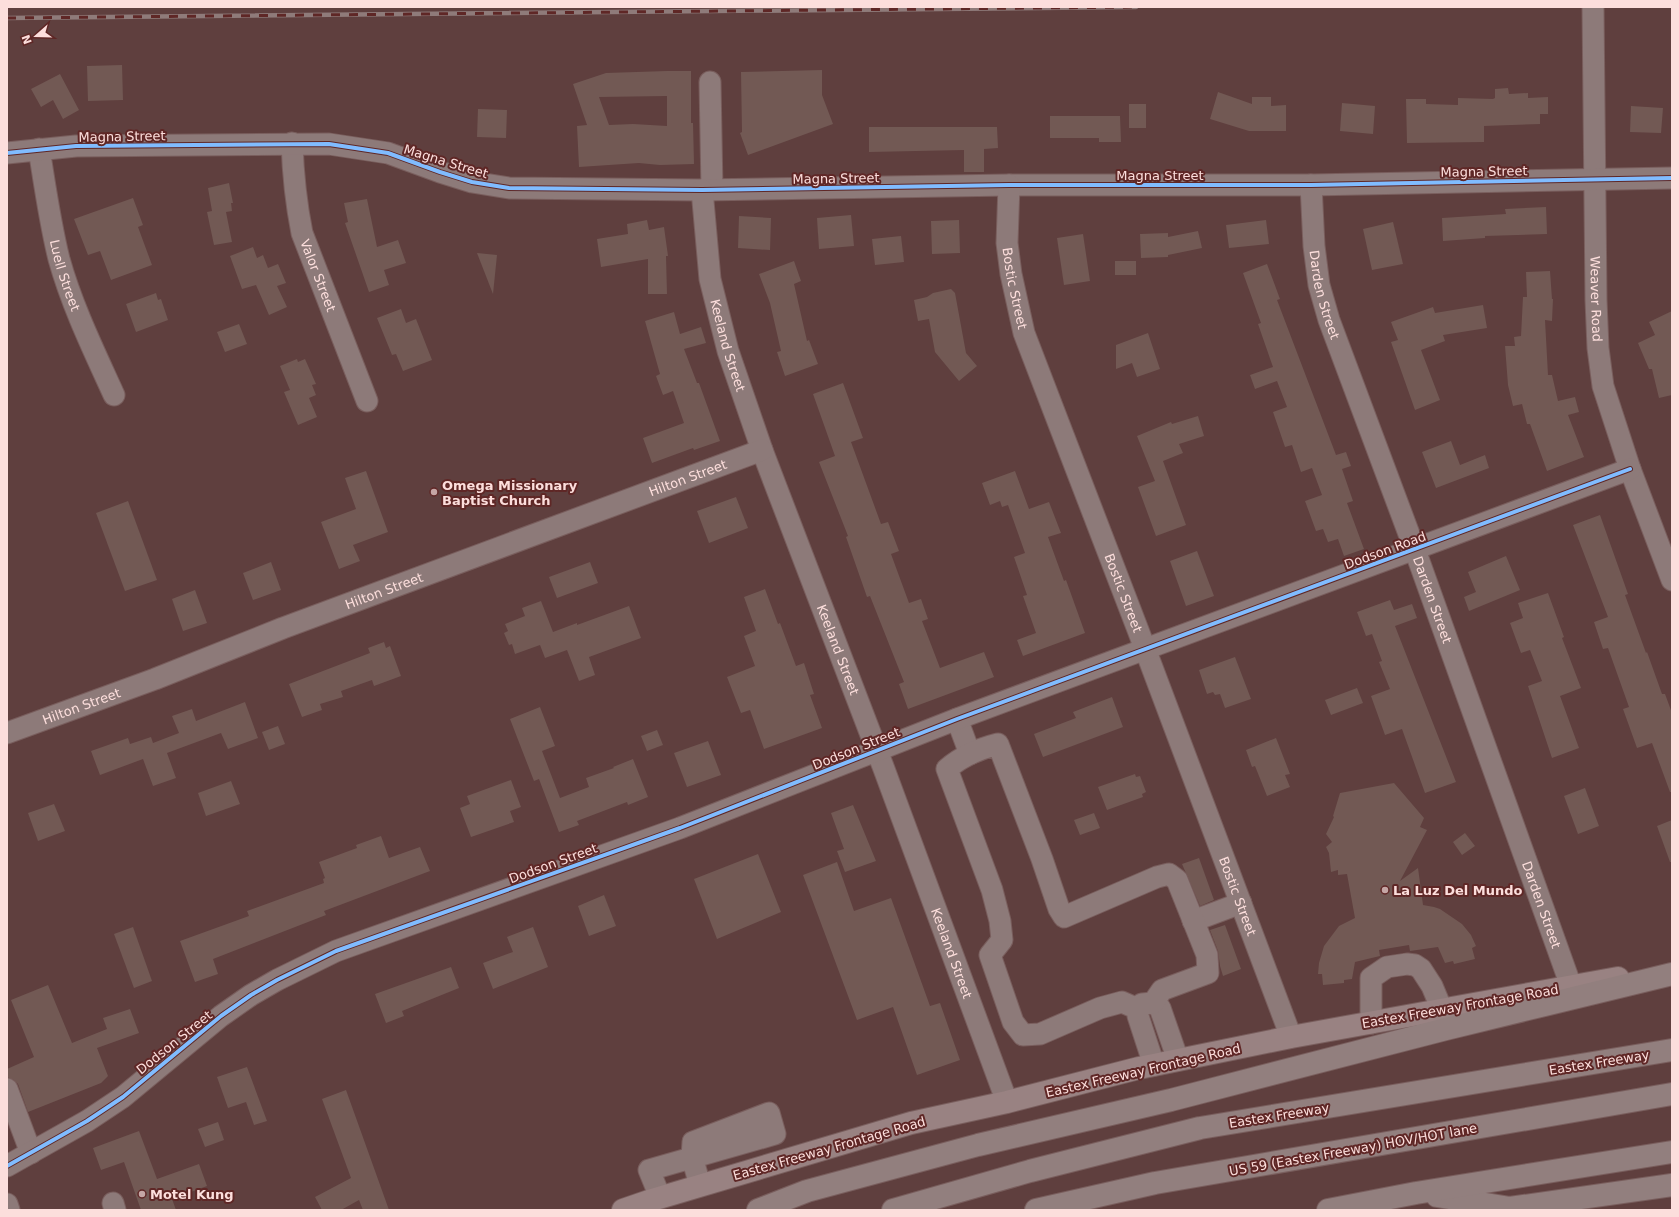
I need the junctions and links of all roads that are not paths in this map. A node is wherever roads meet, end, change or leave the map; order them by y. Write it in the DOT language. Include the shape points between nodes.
graph roads {
  1 [pos="1593,7"];
  2 [pos="710,82"];
  3 [pos="292,143"];
  4 [pos="39,149"];
  5 [pos="7,153"];
  6 [pos="1672,178"];
  7 [pos="1595,179"];
  8 [pos="1311,184"];
  9 [pos="1009,185"];
  10 [pos="707,190"];
  11 [pos="114,395"];
  12 [pos="367,401"];
  13 [pos="762,450"];
  14 [pos="1630,469"];
  15 [pos="1415,550"];
  16 [pos="1672,580"];
  17 [pos="1145,650"];
  18 [pos="957,719"];
  19 [pos="7,733"];
  20 [pos="877,750"];
  21 [pos="970,754"];
  22 [pos="1241,903"];
  23 [pos="1193,921"];
  24 [pos="1672,968"];
  25 [pos="1672,974"];
  26 [pos="1571,986"];
  27 [pos="1004,995"];
  28 [pos="972,1006"];
  29 [pos="1145,1006"];
  30 [pos="1442,1010"];
  31 [pos="1371,1023"];
  32 [pos="1291,1037"];
  33 [pos="1672,1050"];
  34 [pos="1178,1060"];
  35 [pos="1154,1065"];
  36 [pos="7,1089"];
  37 [pos="1672,1094"];
  38 [pos="1007,1102"];
  39 [pos="1672,1152"];
  40 [pos="31,1153"];
  41 [pos="7,1166"];
  42 [pos="700,1185"];
  43 [pos="1672,1185"];
  44 [pos="1416,1193"];
  45 [pos="660,1197"];
  46 [pos="7,1204"];
  47 [pos="10,1210"];
  48 [pos="623,1210"];
  49 [pos="758,1210"];
  50 [pos="893,1210"];
  51 [pos="1036,1210"];
  52 [pos="1328,1210"];
  1 -- 7 [label="street, Weaver Road"];
  2 -- 10 [label="street, Keeland Street"];
  3 -- 4 [label="street, Magna Street" via="76,146"];
  3 -- 10 [label="street, Magna Street" via="329,144 388,153 472,182 509,188"];
  3 -- 12 [label="street, Valor Street" via="293,172 302,233"];
  4 -- 5 [label="street, Magna Street"];
  4 -- 11 [label="street, Luell Street" via="60,261 79,316"];
  6 -- 7 [label="street, Magna Street"];
  7 -- 8 [label="street, Magna Street"];
  7 -- 14 [label="street, Weaver Road" via="1598,348 1603,386"];
  8 -- 9 [label="street, Magna Street"];
  8 -- 15 [label="street, Darden Street" via="1319,285 1329,320"];
  9 -- 10 [label="street, Magna Street"];
  9 -- 17 [label="street, Bostic Street" via="1007,243 1024,333"];
  10 -- 13 [label="street, Keeland Street" via="710,279 728,351"];
  13 -- 19 [label="street, Hilton Street"];
  13 -- 20 [label="street, Keeland Street"];
  14 -- 15 [label="street, Dodson Road"];
  14 -- 16 [label="street, Weaver Road"];
  15 -- 17 [label="street, Dodson Road"];
  15 -- 26 [label="street, Darden Street"];
  17 -- 18 [label="street, Dodson Street"];
  17 -- 22 [label="street, Bostic Street"];
  18 -- 20 [label="street, Dodson Street"];
  18 -- 21 [label="street"];
  20 -- 28 [label="street, Keeland Street"];
  20 -- 40 [label="street, Dodson Street" via="680,828 336,951 251,996 221,1016 122,1097 87,1121"];
  21 -- 23 [label="street" via="998,744 1064,917 1169,874 1177,880"];
  21 -- 27 [label="street" via="960,758 947,769 992,890 1000,921 1002,940 990,955"];
  22 -- 23 [label="street"];
  22 -- 32 [label="street, Bostic Street"];
  23 -- 29 [label="street" via="1207,955 1208,973 1162,990"];
  24 -- 26 [label="main road, Eastex Freeway Frontage Road"];
  25 -- 49 [label="highway" via="1171,1100 978,1145 807,1191"];
  26 -- 30 [label="main road, Eastex Freeway Frontage Road"];
  27 -- 28 [label="street"];
  27 -- 29 [label="street" via="1013,1022 1023,1035 1040,1034 1100,1008 1122,1002"];
  28 -- 38 [label="street, Keeland Street"];
  29 -- 34 [label="street" via="1160,1008"];
  29 -- 35 [label="street" via="1138,1016"];
  30 -- 31 [label="main road, Eastex Freeway Frontage Road"];
  30 -- 31 [label="street" via="1421,969 1407,964 1387,967 1371,978"];
  31 -- 32 [label="main road, Eastex Freeway Frontage Road"];
  32 -- 34 [label="main road, Eastex Freeway Frontage Road"];
  33 -- 50 [label="highway, Eastex Freeway" via="1200,1128"];
  34 -- 35 [label="main road, Eastex Freeway Frontage Road"];
  35 -- 38 [label="main road, Eastex Freeway Frontage Road"];
  36 -- 40 [label="street"];
  37 -- 51 [label="highway, US 59 (Eastex Freeway) HOV/HOT lane" via="1155,1183"];
  38 -- 42 [label="main road, Eastex Freeway Frontage Road" via="911,1123"];
  39 -- 44 [label="highway"];
  40 -- 41 [label="street, Dodson Street"];
  42 -- 45 [label="main road, Eastex Freeway Frontage Road"];
  42 -- 45 [label="street" via="692,1157 649,1170"];
  43 -- 44 [label="highway" via="1510,1208"];
  44 -- 52 [label="highway"];
  45 -- 48 [label="main road, Eastex Freeway Frontage Road"];
  46 -- 47 [label="street"];
}
